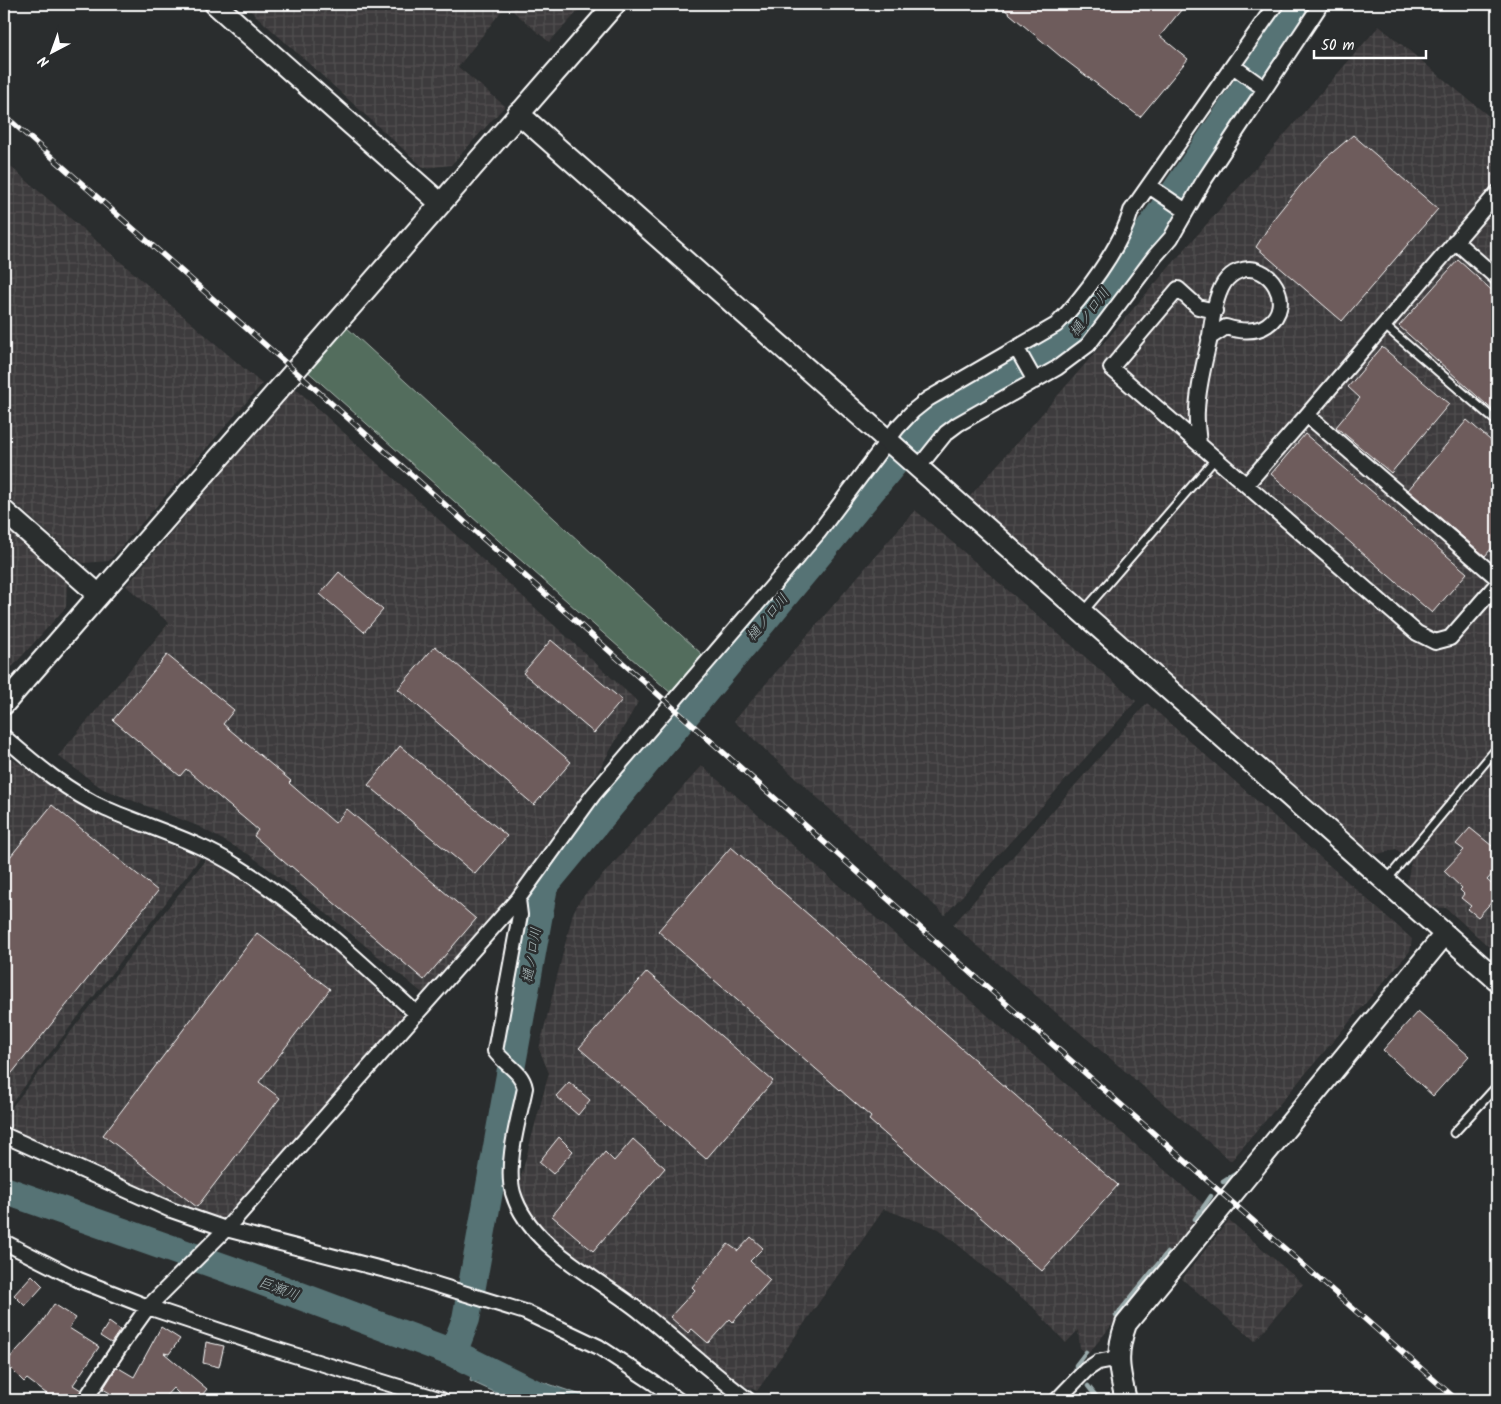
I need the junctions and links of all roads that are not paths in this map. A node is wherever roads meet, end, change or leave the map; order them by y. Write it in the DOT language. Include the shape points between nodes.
graph roads {
  1 [pos="215,4"];
  2 [pos="614,4"];
  3 [pos="1276,4"];
  4 [pos="1321,4"];
  5 [pos="1235,67"];
  6 [pos="1263,87"];
  7 [pos="518,113"];
  8 [pos="1151,188"];
  9 [pos="1497,193"];
  10 [pos="440,203"];
  11 [pos="1183,209"];
  12 [pos="1455,241"];
  13 [pos="1497,278"];
  14 [pos="1215,311"];
  15 [pos="1384,325"];
  16 [pos="1209,338"];
  17 [pos="1019,352"];
  18 [pos="1033,379"];
  19 [pos="1307,415"];
  20 [pos="1497,422"];
  21 [pos="890,444"];
  22 [pos="1199,444"];
  23 [pos="1216,458"];
  24 [pos="915,466"];
  25 [pos="1246,485"];
  26 [pos="4,511"];
  27 [pos="1497,578"];
  28 [pos="1497,584"];
  29 [pos="99,595"];
  30 [pos="1083,612"];
  31 [pos="4,704"];
  32 [pos="4,737"];
  33 [pos="1497,748"];
  34 [pos="1386,881"];
  35 [pos="518,899"];
  36 [pos="1445,934"];
  37 [pos="1497,980"];
  38 [pos="417,1014"];
  39 [pos="1497,1086"];
  40 [pos="1454,1133"];
  41 [pos="4,1135"];
  42 [pos="224,1231"];
  43 [pos="4,1242"];
  44 [pos="152,1303"];
  45 [pos="1119,1358"];
  46 [pos="435,1399"];
  47 [pos="85,1400"];
  48 [pos="678,1400"];
  49 [pos="748,1400"];
  50 [pos="1057,1400"];
  51 [pos="1126,1400"];
  1 -- 10 [label="street"];
  2 -- 7 [label="street"];
  3 -- 5 [label="street"];
  4 -- 6 [label="street"];
  5 -- 6 [label="street"];
  5 -- 8 [label="street"];
  6 -- 11 [label="street"];
  7 -- 10 [label="street"];
  7 -- 21 [label="street"];
  8 -- 11 [label="street"];
  8 -- 17 [label="street" via="1131,211 1126,228 1070,311"];
  9 -- 12 [label="street"];
  10 -- 29 [label="street"];
  11 -- 18 [label="street" via="1170,238 1088,345 1057,368"];
  12 -- 13 [label="street"];
  12 -- 15 [label="street"];
  14 -- 16 [label="street"];
  14 -- 16 [label="street" via="1224,282 1242,270 1256,270 1266,276 1278,289 1281,299 1276,314 1264,327 1246,331 1226,327"];
  14 -- 22 [label="street" via="1198,307 1178,289 1111,368"];
  15 -- 19 [label="street"];
  15 -- 20 [label="lane"];
  16 -- 22 [label="street" via="1196,410"];
  17 -- 18 [label="street"];
  17 -- 21 [label="street" via="928,400 897,428"];
  18 -- 24 [label="street" via="958,424"];
  19 -- 25 [label="street"];
  19 -- 27 [label="street"];
  21 -- 24 [label="street"];
  21 -- 35 [label="street" via="593,795"];
  22 -- 23 [label="street"];
  23 -- 25 [label="street"];
  23 -- 30 [label="lane"];
  24 -- 30 [label="street"];
  25 -- 28 [label="street" via="1417,633 1435,642 1450,638"];
  26 -- 29 [label="street"];
  29 -- 31 [label="street"];
  30 -- 34 [label="street"];
  32 -- 38 [label="street" via="78,794 238,866 345,948"];
  33 -- 34 [label="lane"];
  34 -- 36 [label="street"];
  35 -- 38 [label="street"];
  35 -- 49 [label="street" via="520,916 495,1051 524,1080 510,1177 519,1209 548,1244 640,1311"];
  36 -- 37 [label="street"];
  36 -- 45 [label="street" via="1126,1324"];
  38 -- 42 [label="street"];
  39 -- 40 [label="lane"];
  41 -- 42 [label="street"];
  42 -- 44 [label="street"];
  42 -- 48 [label="street" via="405,1275 525,1312 600,1347"];
  43 -- 44 [label="street" via="79,1280"];
  44 -- 46 [label="street" via="271,1348"];
  44 -- 47 [label="street"];
  45 -- 50 [label="street" via="1098,1362 1086,1370"];
  45 -- 51 [label="street"];
}
